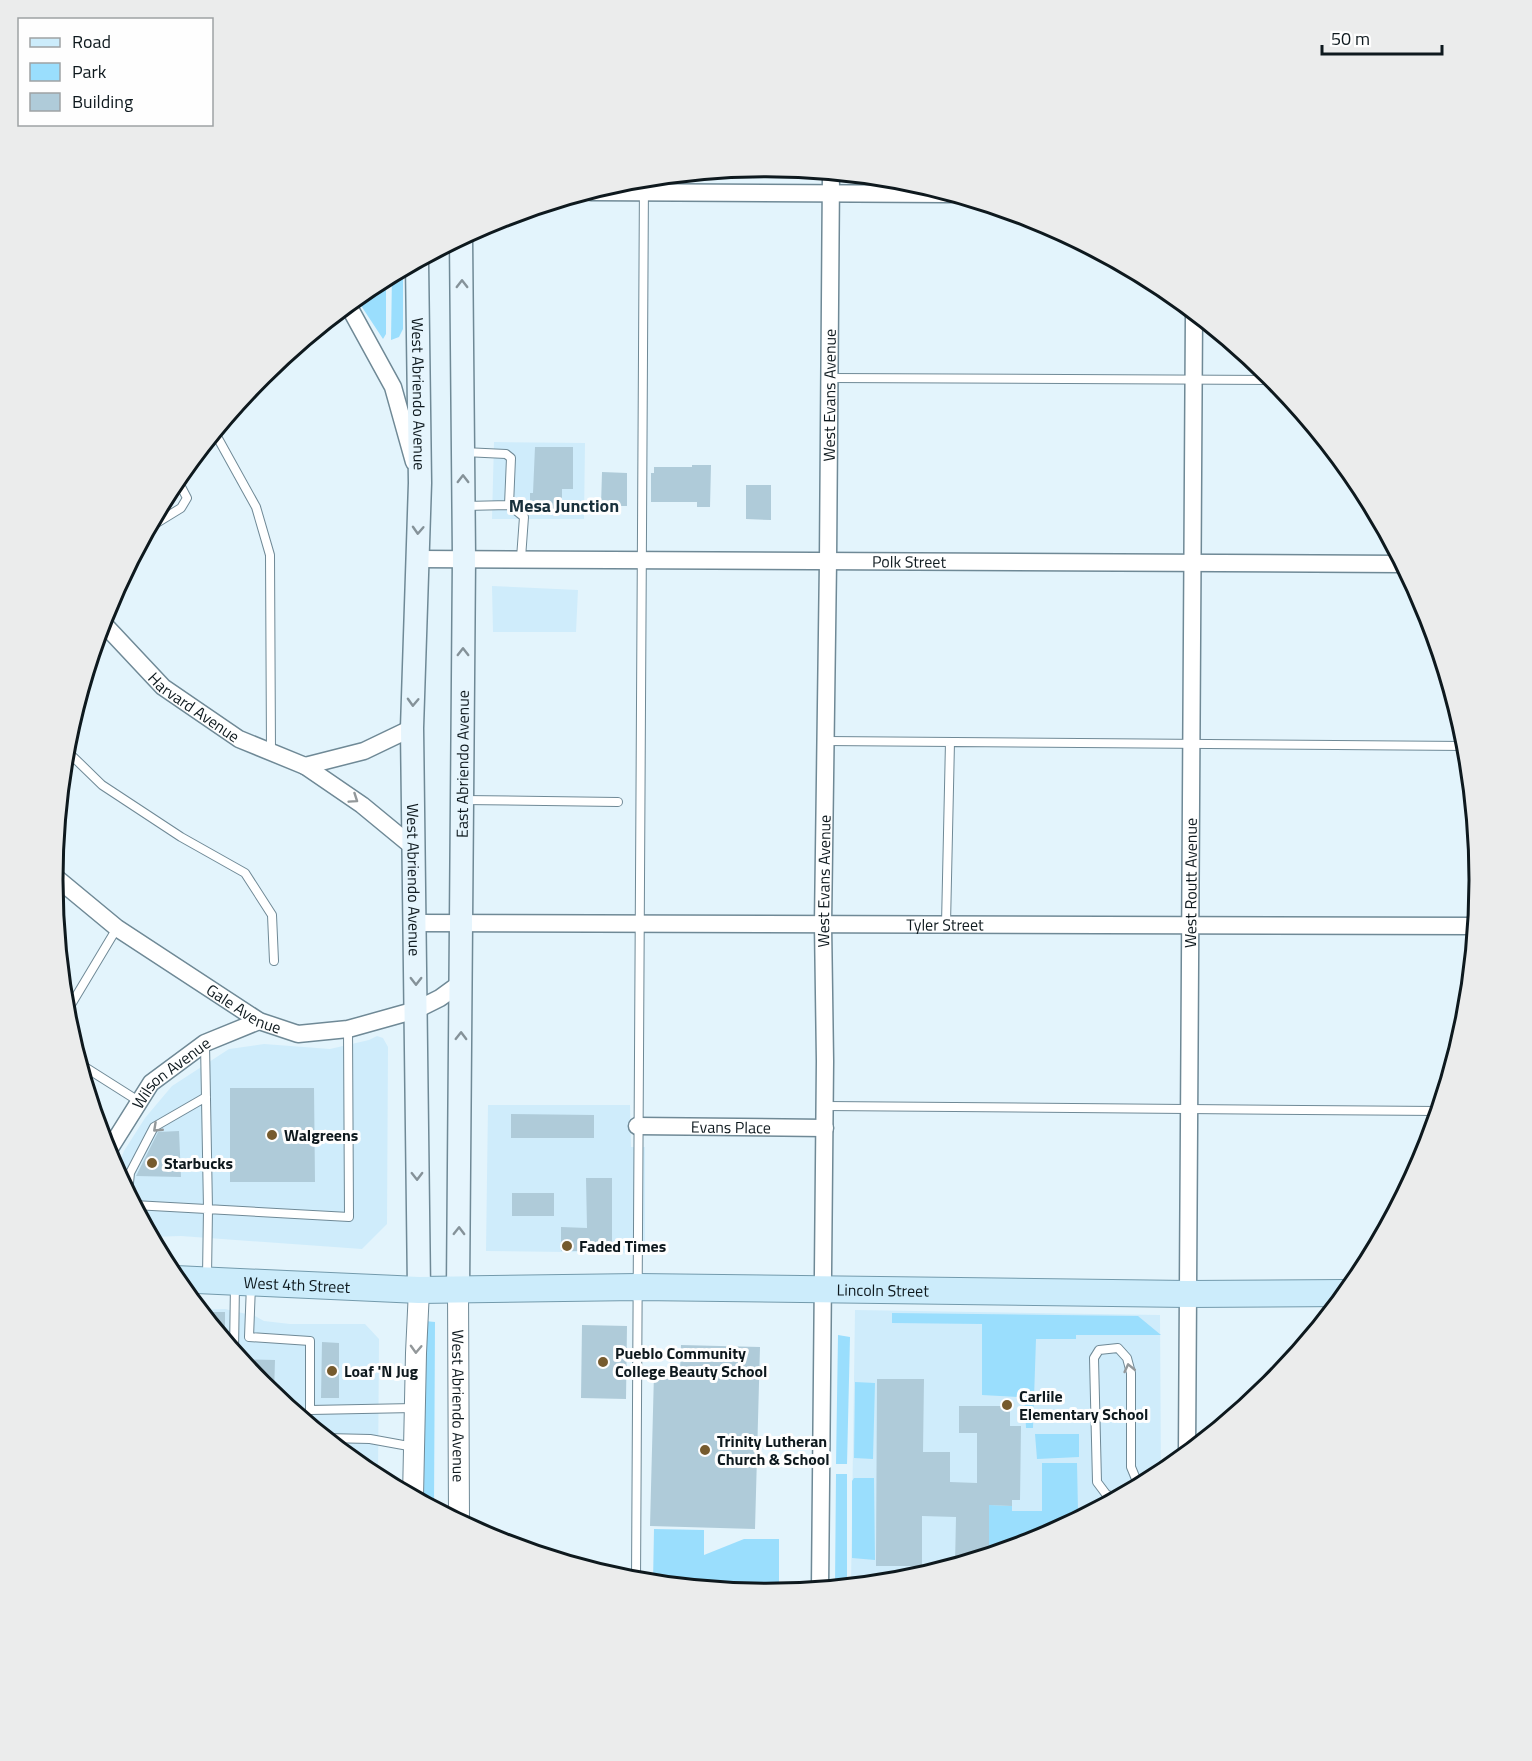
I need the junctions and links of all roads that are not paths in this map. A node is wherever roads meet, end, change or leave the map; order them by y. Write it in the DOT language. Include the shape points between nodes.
graph roads {
  1 [pos="831,181"];
  2 [pos="662,186"];
  3 [pos="644,189"];
  4 [pos="831,193"];
  5 [pos="915,194"];
  6 [pos="462,247"];
  7 [pos="417,271"];
  8 [pos="352,313"];
  9 [pos="1194,323"];
  10 [pos="830,378"];
  11 [pos="1194,380"];
  12 [pos="1260,380"];
  13 [pos="219,439"];
  14 [pos="463,452"];
  15 [pos="420,483"];
  16 [pos="182,489"];
  17 [pos="509,504"];
  18 [pos="463,506"];
  19 [pos="163,519"];
  20 [pos="464,558"];
  21 [pos="521,558"];
  22 [pos="417,559"];
  23 [pos="642,559"];
  24 [pos="828,561"];
  25 [pos="1193,563"];
  26 [pos="1394,564"];
  27 [pos="110,630"];
  28 [pos="412,728"];
  29 [pos="826,741"];
  30 [pos="950,742"];
  31 [pos="1192,744"];
  32 [pos="1456,746"];
  33 [pos="271,752"];
  34 [pos="74,757"];
  35 [pos="305,766"];
  36 [pos="462,800"];
  37 [pos="618,802"];
  38 [pos="413,847"];
  39 [pos="63,883"];
  40 [pos="416,923"];
  41 [pos="462,923"];
  42 [pos="639,923"];
  43 [pos="823,924"];
  44 [pos="946,924"];
  45 [pos="1191,925"];
  46 [pos="1467,926"];
  47 [pos="117,928"];
  48 [pos="274,961"];
  49 [pos="462,982"];
  50 [pos="74,1000"];
  51 [pos="416,1010"];
  52 [pos="259,1022"];
  53 [pos="348,1029"];
  54 [pos="205,1043"];
  55 [pos="89,1070"];
  56 [pos="206,1096"];
  57 [pos="140,1102"];
  58 [pos="825,1106"];
  59 [pos="1189,1110"];
  60 [pos="1430,1111"];
  61 [pos="637,1126"];
  62 [pos="825,1128"];
  63 [pos="114,1142"];
  64 [pos="129,1177"];
  65 [pos="143,1205"];
  66 [pos="208,1209"];
  67 [pos="187,1279"];
  68 [pos="207,1280"];
  69 [pos="243,1281"];
  70 [pos="638,1287"];
  71 [pos="458,1289"];
  72 [pos="824,1289"];
  73 [pos="419,1290"];
  74 [pos="1335,1293"];
  75 [pos="1188,1294"];
  76 [pos="235,1342"];
  77 [pos="415,1408"];
  78 [pos="338,1438"];
  79 [pos="1187,1443"];
  80 [pos="414,1447"];
  81 [pos="1136,1478"];
  82 [pos="413,1488"];
  83 [pos="1107,1494"];
  84 [pos="459,1513"];
  85 [pos="636,1571"];
  86 [pos="820,1581"];
  1 -- 4 [label="street, West Evans Avenue"];
  2 -- 4 [label="street"];
  3 -- 23 [label="lane"];
  4 -- 5 [label="street"];
  4 -- 10 [label="street, West Evans Avenue"];
  14 -- 6 [label="main road, East Abriendo Avenue, one-way"];
  7 -- 15 [label="main road, West Abriendo Avenue"];
  8 -- 15 [label="street" via="393,387"];
  9 -- 11 [label="street, West Routt Avenue"];
  10 -- 11 [label="lane"];
  10 -- 24 [label="street, West Evans Avenue"];
  11 -- 12 [label="lane"];
  11 -- 25 [label="street, West Routt Avenue"];
  13 -- 33 [label="lane" via="256,507 270,555"];
  14 -- 17 [label="lane" via="506,454 511,458"];
  18 -- 14 [label="main road, East Abriendo Avenue, one-way"];
  15 -- 22 [label="main road, West Abriendo Avenue, one-way"];
  16 -- 19 [label="lane" via="187,498 181,508"];
  17 -- 18 [label="lane"];
  17 -- 21 [label="lane" via="524,517"];
  18 -- 20 [label="main road, East Abriendo Avenue"];
  20 -- 21 [label="street, Polk Street"];
  20 -- 22 [label="street, Polk Street"];
  36 -- 20 [label="main road, East Abriendo Avenue, one-way"];
  21 -- 23 [label="street, Polk Street"];
  22 -- 28 [label="main road, West Abriendo Avenue, one-way"];
  23 -- 24 [label="street, Polk Street"];
  23 -- 42 [label="lane"];
  24 -- 25 [label="street, Polk Street"];
  24 -- 29 [label="street, West Evans Avenue"];
  25 -- 26 [label="street, Polk Street"];
  25 -- 31 [label="street, West Routt Avenue"];
  27 -- 33 [label="street, Harvard Avenue" via="163,687 239,739"];
  28 -- 35 [label="street" via="364,751"];
  28 -- 38 [label="main road, West Abriendo Avenue"];
  29 -- 30 [label="lane"];
  29 -- 43 [label="street, West Evans Avenue"];
  30 -- 31 [label="lane"];
  30 -- 44 [label="lane"];
  31 -- 32 [label="lane"];
  31 -- 45 [label="street, West Routt Avenue"];
  33 -- 35 [label="street, Harvard Avenue"];
  34 -- 48 [label="lane" via="102,785 245,873 272,915"];
  35 -- 38 [label="street, Harvard Avenue, one-way" via="363,805"];
  36 -- 37 [label="lane"];
  36 -- 41 [label="main road, East Abriendo Avenue"];
  38 -- 40 [label="main road, West Abriendo Avenue"];
  39 -- 47 [label="street, Gale Avenue"];
  40 -- 41 [label="street, Tyler Street"];
  40 -- 51 [label="main road, West Abriendo Avenue, one-way"];
  41 -- 42 [label="street, Tyler Street"];
  41 -- 49 [label="main road, East Abriendo Avenue"];
  42 -- 43 [label="street, Tyler Street"];
  42 -- 61 [label="lane"];
  43 -- 44 [label="street, Tyler Street"];
  43 -- 58 [label="street, West Evans Avenue"];
  44 -- 45 [label="street, Tyler Street"];
  45 -- 46 [label="street, Tyler Street"];
  45 -- 59 [label="street, West Routt Avenue"];
  47 -- 50 [label="lane"];
  47 -- 52 [label="street, Gale Avenue"];
  49 -- 51 [label="street, Gale Avenue"];
  71 -- 49 [label="main road, East Abriendo Avenue, one-way"];
  51 -- 53 [label="street, Gale Avenue"];
  51 -- 73 [label="main road, West Abriendo Avenue, one-way"];
  52 -- 53 [label="street, Gale Avenue" via="298,1034"];
  52 -- 54 [label="street, Wilson Avenue"];
  53 -- 66 [label="lane" via="349,1217"];
  54 -- 56 [label="lane"];
  54 -- 57 [label="street, Wilson Avenue" via="152,1083"];
  55 -- 57 [label="lane"];
  56 -- 64 [label="lane, one-way" via="154,1127"];
  56 -- 66 [label="lane"];
  57 -- 63 [label="street, Wilson Avenue"];
  58 -- 59 [label="lane"];
  58 -- 62 [label="street, West Evans Avenue"];
  59 -- 60 [label="lane"];
  59 -- 75 [label="street, West Routt Avenue"];
  61 -- 62 [label="street, Evans Place"];
  61 -- 70 [label="lane"];
  62 -- 72 [label="street, West Evans Avenue"];
  65 -- 66 [label="lane"];
  66 -- 68 [label="lane"];
  67 -- 68 [label="main road, West 4th Street"];
  68 -- 69 [label="main road, West 4th Street"];
  69 -- 73 [label="main road, West 4th Street"];
  69 -- 76 [label="lane"];
  69 -- 77 [label="lane" via="249,1337 310,1341 310,1410"];
  70 -- 71 [label="main road, Lincoln Street"];
  70 -- 72 [label="main road, Lincoln Street"];
  70 -- 85 [label="lane"];
  71 -- 73 [label="main road, Lincoln Street"];
  71 -- 84 [label="street, West Abriendo Avenue"];
  72 -- 75 [label="main road, Lincoln Street"];
  72 -- 86 [label="street, West Evans Avenue"];
  73 -- 77 [label="street, West Abriendo Avenue, one-way"];
  74 -- 75 [label="main road, Lincoln Street"];
  75 -- 79 [label="street, West Routt Avenue"];
  77 -- 80 [label="street, West Abriendo Avenue"];
  78 -- 80 [label="lane"];
  80 -- 82 [label="street, West Abriendo Avenue"];
  81 -- 83 [label="lane, one-way" via="1131,1467 1131,1373 1127,1358 1118,1348 1099,1350 1094,1358 1097,1482"];
}
